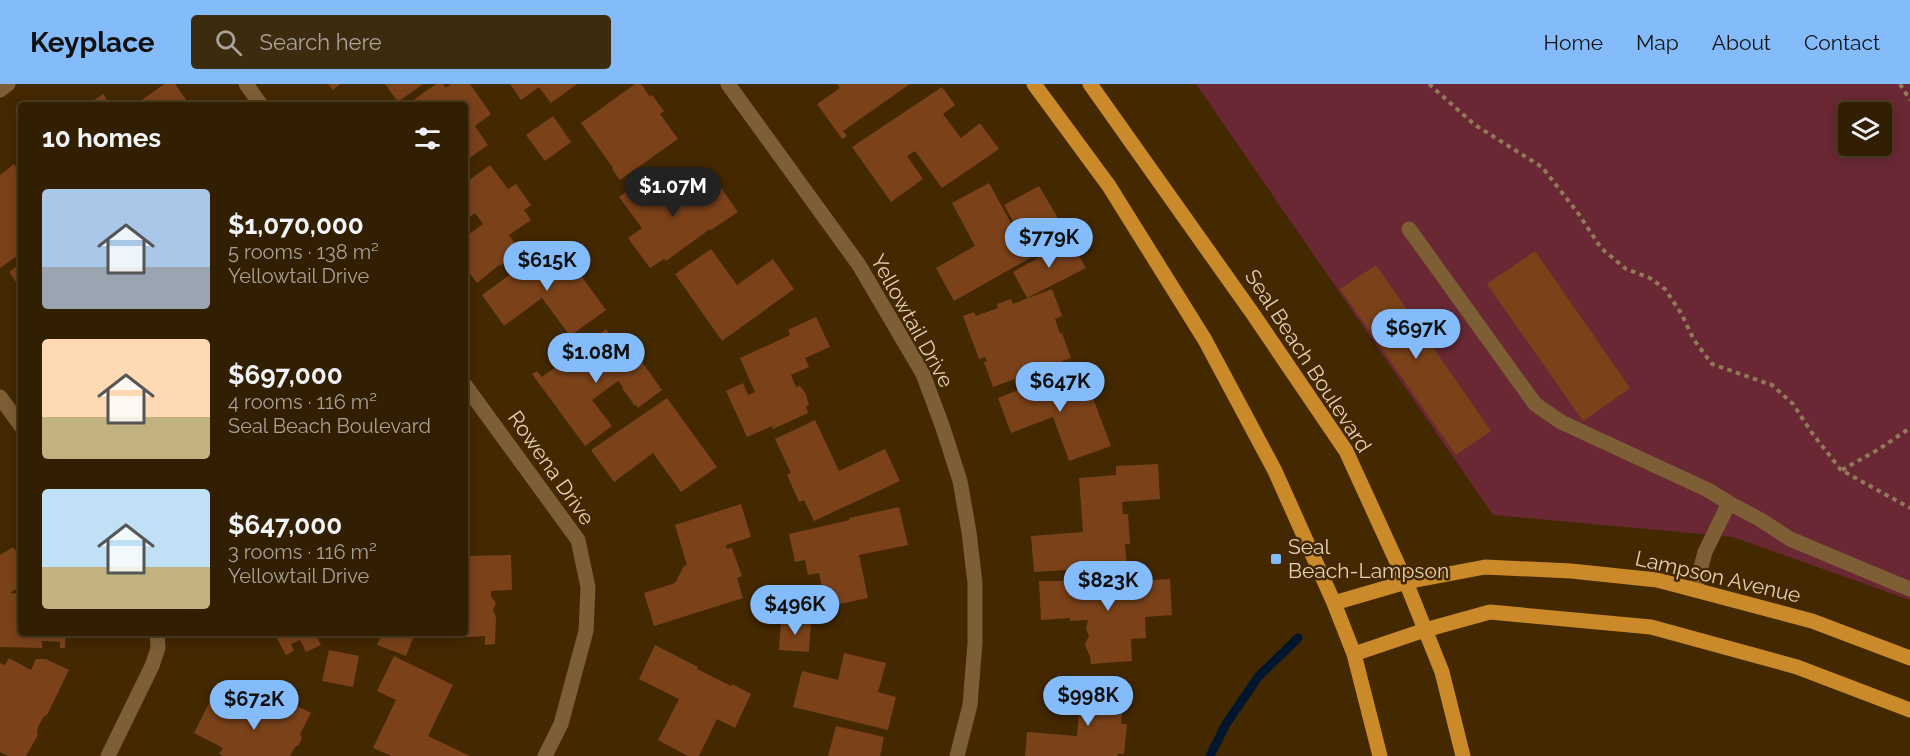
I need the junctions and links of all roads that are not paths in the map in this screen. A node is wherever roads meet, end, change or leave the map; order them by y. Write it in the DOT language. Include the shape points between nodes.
graph roads {
  1 [pos="8,84"];
  2 [pos="246,84"];
  3 [pos="728,84"];
  4 [pos="1034,84"];
  5 [pos="1090,84"];
  6 [pos="0,90"];
  7 [pos="259,102"];
  8 [pos="1409,229"];
  9 [pos="468,389"];
  10 [pos="0,397"];
  11 [pos="18,422"];
  12 [pos="1729,503"];
  13 [pos="1406,582"];
  14 [pos="1910,589"];
  15 [pos="1695,590"];
  16 [pos="1334,603"];
  17 [pos="1425,630"];
  18 [pos="156,636"];
  19 [pos="1354,654"];
  20 [pos="1910,658"];
  21 [pos="1910,710"];
  22 [pos="108,756"];
  23 [pos="545,756"];
  24 [pos="957,756"];
  25 [pos="1380,756"];
  26 [pos="1463,756"];
  1 -- 6 [label="street"];
  2 -- 7 [label="street"];
  3 -- 24 [label="street, Yellowtail Drive" via="859,265 923,375 943,428 960,481 975,583 970,705"];
  4 -- 16 [label="main road" via="1109,186 1205,340 1275,471"];
  5 -- 13 [label="main road, Seal Beach Boulevard" via="1346,451"];
  8 -- 12 [label="street" via="1535,404 1560,422"];
  9 -- 23 [label="street, Rowena Drive" via="578,540 588,587 586,631 561,724"];
  10 -- 11 [label="street"];
  12 -- 14 [label="street" via="1790,539"];
  12 -- 15 [label="street" via="1705,552"];
  13 -- 15 [label="main road, Lampson Avenue" via="1495,568 1603,574 1657,580"];
  13 -- 16 [label="main road, Lampson Avenue"];
  13 -- 17 [label="main road, Seal Beach Boulevard"];
  15 -- 20 [label="main road, Lampson Avenue" via="1812,621"];
  16 -- 19 [label="main road"];
  17 -- 19 [label="main road"];
  17 -- 21 [label="main road" via="1490,612 1651,627 1797,667"];
  17 -- 26 [label="main road, Seal Beach Boulevard" via="1442,672"];
  18 -- 22 [label="street" via="158,648 152,666"];
  19 -- 25 [label="main road"];
}
